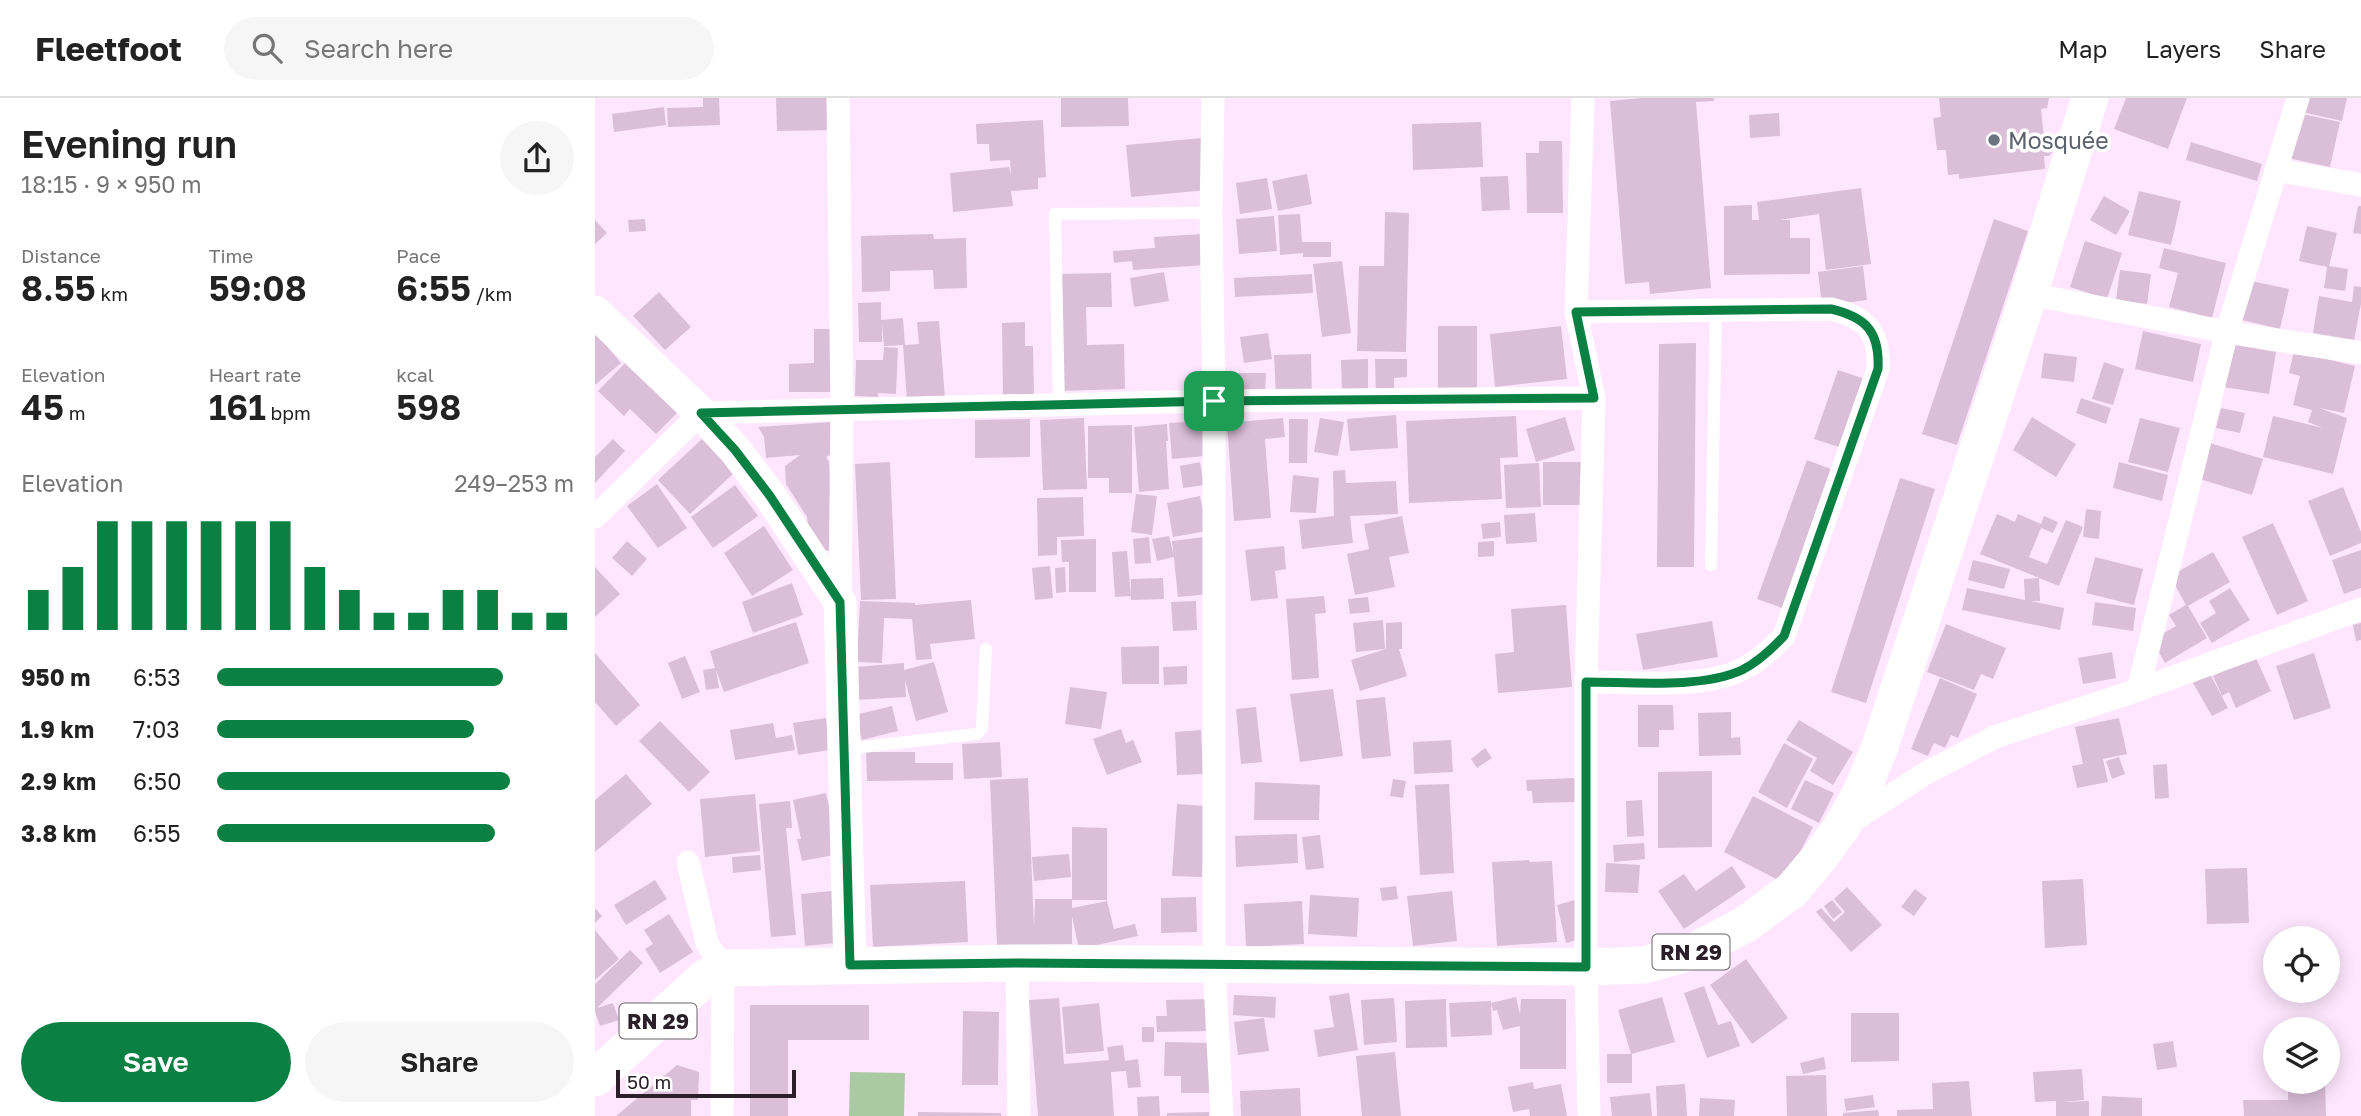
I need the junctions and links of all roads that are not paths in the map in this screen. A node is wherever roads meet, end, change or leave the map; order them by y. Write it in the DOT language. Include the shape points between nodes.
graph roads {
  1 [pos="838,98"];
  2 [pos="1213,98"];
  3 [pos="1583,98"];
  4 [pos="2090,98"];
  5 [pos="2298,98"];
  6 [pos="2276,170"];
  7 [pos="2361,185"];
  8 [pos="1211,213"];
  9 [pos="2029,294"];
  10 [pos="1716,310"];
  11 [pos="595,312"];
  12 [pos="1576,312"];
  13 [pos="2227,332"];
  14 [pos="2361,354"];
  15 [pos="1594,398"];
  16 [pos="1214,401"];
  17 [pos="1059,406"];
  18 [pos="842,409"];
  19 [pos="701,413"];
  20 [pos="595,517"];
  21 [pos="1711,565"];
  22 [pos="840,602"];
  23 [pos="2361,609"];
  24 [pos="986,649"];
  25 [pos="1586,682"];
  26 [pos="2138,690"];
  27 [pos="844,749"];
  28 [pos="1841,828"];
  29 [pos="688,862"];
  30 [pos="1017,963"];
  31 [pos="850,965"];
  32 [pos="1214,965"];
  33 [pos="1586,967"];
  34 [pos="723,968"];
  35 [pos="595,1078"];
  36 [pos="722,1116"];
  37 [pos="1019,1116"];
  38 [pos="1221,1116"];
  39 [pos="1589,1116"];
  1 -- 18 [label="street"];
  2 -- 8 [label="street"];
  3 -- 12 [label="street"];
  4 -- 9 [label="main road, RN 29"];
  5 -- 6 [label="street"];
  6 -- 7 [label="street"];
  6 -- 13 [label="street"];
  8 -- 16 [label="street"];
  8 -- 17 [label="lane" via="1055,214"];
  9 -- 13 [label="street"];
  9 -- 28 [label="main road, RN 29" via="1879,749"];
  10 -- 12 [label="street"];
  10 -- 21 [label="lane"];
  10 -- 25 [label="street" via="1831,309 1852,314 1875,335 1878,369 1784,636 1767,654 1741,670 1698,681"];
  11 -- 19 [label="main road"];
  12 -- 15 [label="street"];
  13 -- 14 [label="street"];
  13 -- 26 [label="street"];
  15 -- 16 [label="street"];
  15 -- 25 [label="street"];
  16 -- 17 [label="street"];
  16 -- 32 [label="street"];
  17 -- 18 [label="street"];
  18 -- 19 [label="street"];
  18 -- 22 [label="street"];
  19 -- 20 [label="street"];
  19 -- 22 [label="main road" via="770,496"];
  22 -- 27 [label="main road"];
  23 -- 26 [label="street"];
  24 -- 27 [label="lane" via="982,728 977,734"];
  25 -- 33 [label="street"];
  26 -- 28 [label="street" via="1995,737 1926,773"];
  27 -- 31 [label="main road"];
  28 -- 33 [label="main road, RN 29" via="1792,890 1746,924 1682,955 1644,965"];
  29 -- 34 [label="street" via="707,943"];
  30 -- 31 [label="main road, RN 29"];
  30 -- 32 [label="main road, RN 29"];
  30 -- 37 [label="street"];
  31 -- 34 [label="main road, RN 29"];
  32 -- 33 [label="main road, RN 29"];
  32 -- 38 [label="street"];
  33 -- 39 [label="street"];
  34 -- 35 [label="main road, RN 29" via="705,978"];
  34 -- 36 [label="street"];
}
